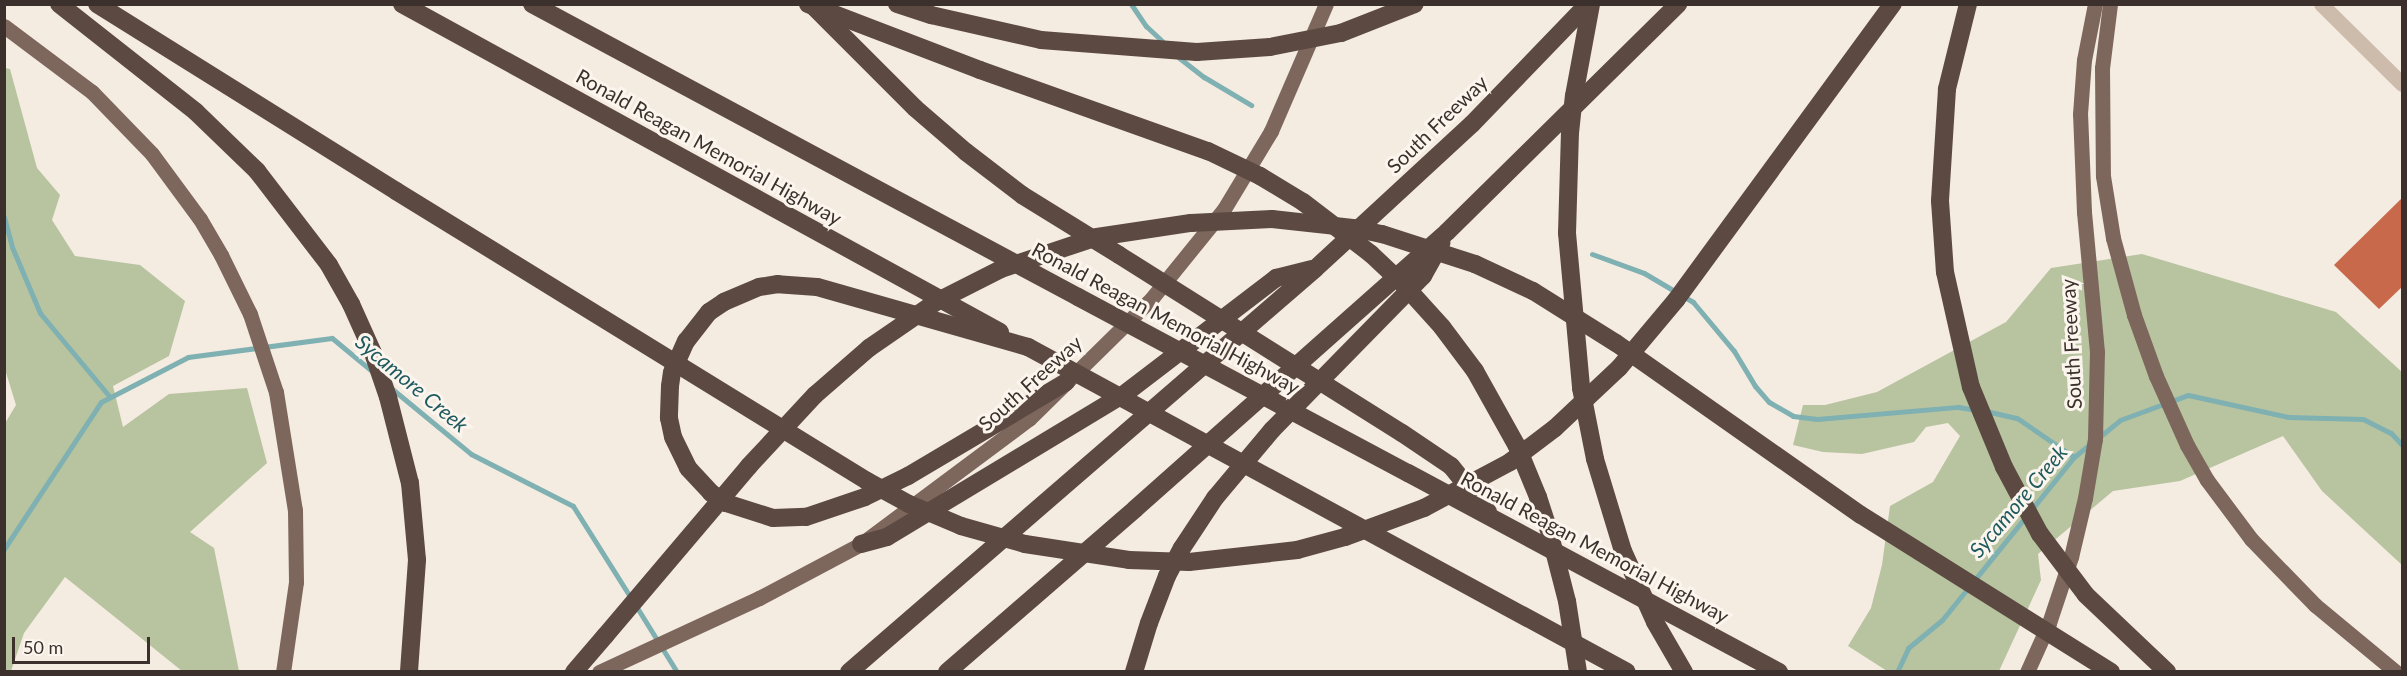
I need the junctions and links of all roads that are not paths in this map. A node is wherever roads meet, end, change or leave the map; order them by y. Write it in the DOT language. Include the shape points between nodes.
graph roads {
  1 [pos="59,4"];
  2 [pos="97,4"];
  3 [pos="402,4"];
  4 [pos="532,4"];
  5 [pos="809,4"];
  6 [pos="897,4"];
  7 [pos="1326,4"];
  8 [pos="1415,4"];
  9 [pos="1589,4"];
  10 [pos="1678,4"];
  11 [pos="1893,4"];
  12 [pos="1968,4"];
  13 [pos="2095,4"];
  14 [pos="2110,4"];
  15 [pos="2320,4"];
  16 [pos="4,27"];
  17 [pos="2403,84"];
  18 [pos="1447,232"];
  19 [pos="1316,268"];
  20 [pos="1028,347"];
  21 [pos="1066,382"];
  22 [pos="1493,518"];
  23 [pos="861,544"];
  24 [pos="283,672"];
  25 [pos="410,672"];
  26 [pos="574,672"];
  27 [pos="598,672"];
  28 [pos="849,672"];
  29 [pos="947,672"];
  30 [pos="1134,672"];
  31 [pos="1578,672"];
  32 [pos="1628,672"];
  33 [pos="1684,672"];
  34 [pos="1779,672"];
  35 [pos="2027,672"];
  36 [pos="2111,672"];
  37 [pos="2167,672"];
  38 [pos="2396,672"];
  1 -- 25 [label="highway" via="196,112 257,171 299,222 351,304 373,353 410,483 417,560"];
  2 -- 11 [label="highway, bridge" via="859,477 942,519 1025,544 1160,563 1242,558 1315,545 1398,519 1490,474 1555,428 1619,368 1659,322"];
  3 -- 20 [label="highway, Ronald Reagan Memorial Highway"];
  4 -- 22 [label="highway, Ronald Reagan Memorial Highway, bridge"];
  5 -- 22 [label="highway, bridge" via="915,108 1022,195 1451,466"];
  5 -- 31 [label="highway, bridge" via="1226,159 1303,202 1371,254 1406,286 1448,334 1485,388 1516,446 1551,536 1569,610"];
  6 -- 8 [label="highway, bridge" via="1041,40 1197,52 1270,47 1341,33"];
  7 -- 21 [label="main road, South Freeway" via="1271,131 1224,208 1152,298"];
  9 -- 19 [label="highway, South Freeway" via="1472,124"];
  9 -- 33 [label="highway, bridge" via="1574,96 1566,202 1581,388 1595,459 1623,551 1655,622"];
  10 -- 18 [label="highway"];
  12 -- 37 [label="highway, bridge" via="1947,88 1940,201 1945,272 1971,387 2004,467 2040,534 2086,595"];
  13 -- 35 [label="main road, South Freeway, bridge" via="2081,91 2080,138 2097,352 2095,439 2071,557"];
  14 -- 38 [label="main road" via="2102,68 2103,176 2107,211 2145,348 2187,446 2207,480 2272,564 2338,626"];
  15 -- 17 [label="street"];
  16 -- 24 [label="main road" via="92,92 130,129 180,189 233,279 262,345 289,456 295,510 296,582"];
  18 -- 29 [label="highway"];
  18 -- 30 [label="highway" via="1423,276 1272,430 1215,498 1167,576"];
  19 -- 23 [label="highway" via="1276,278 1127,392 887,537"];
  19 -- 28 [label="highway, South Freeway"];
  20 -- 21 [label="highway" via="817,286 759,287 709,312 686,341 670,386 673,437 688,468 726,503 773,518 806,517 849,504 908,476"];
  20 -- 32 [label="highway, Ronald Reagan Memorial Highway, bridge"];
  21 -- 23 [label="main road, South Freeway" via="1012,433"];
  22 -- 34 [label="highway, Ronald Reagan Memorial Highway, bridge"];
  23 -- 27 [label="main road, South Freeway" via="759,598"];
  26 -- 36 [label="highway, bridge" via="786,424 842,369 900,326 981,279 1069,244 1163,226 1243,219 1302,222 1382,234 1475,264 1533,291 1616,343 1861,515"];
}
